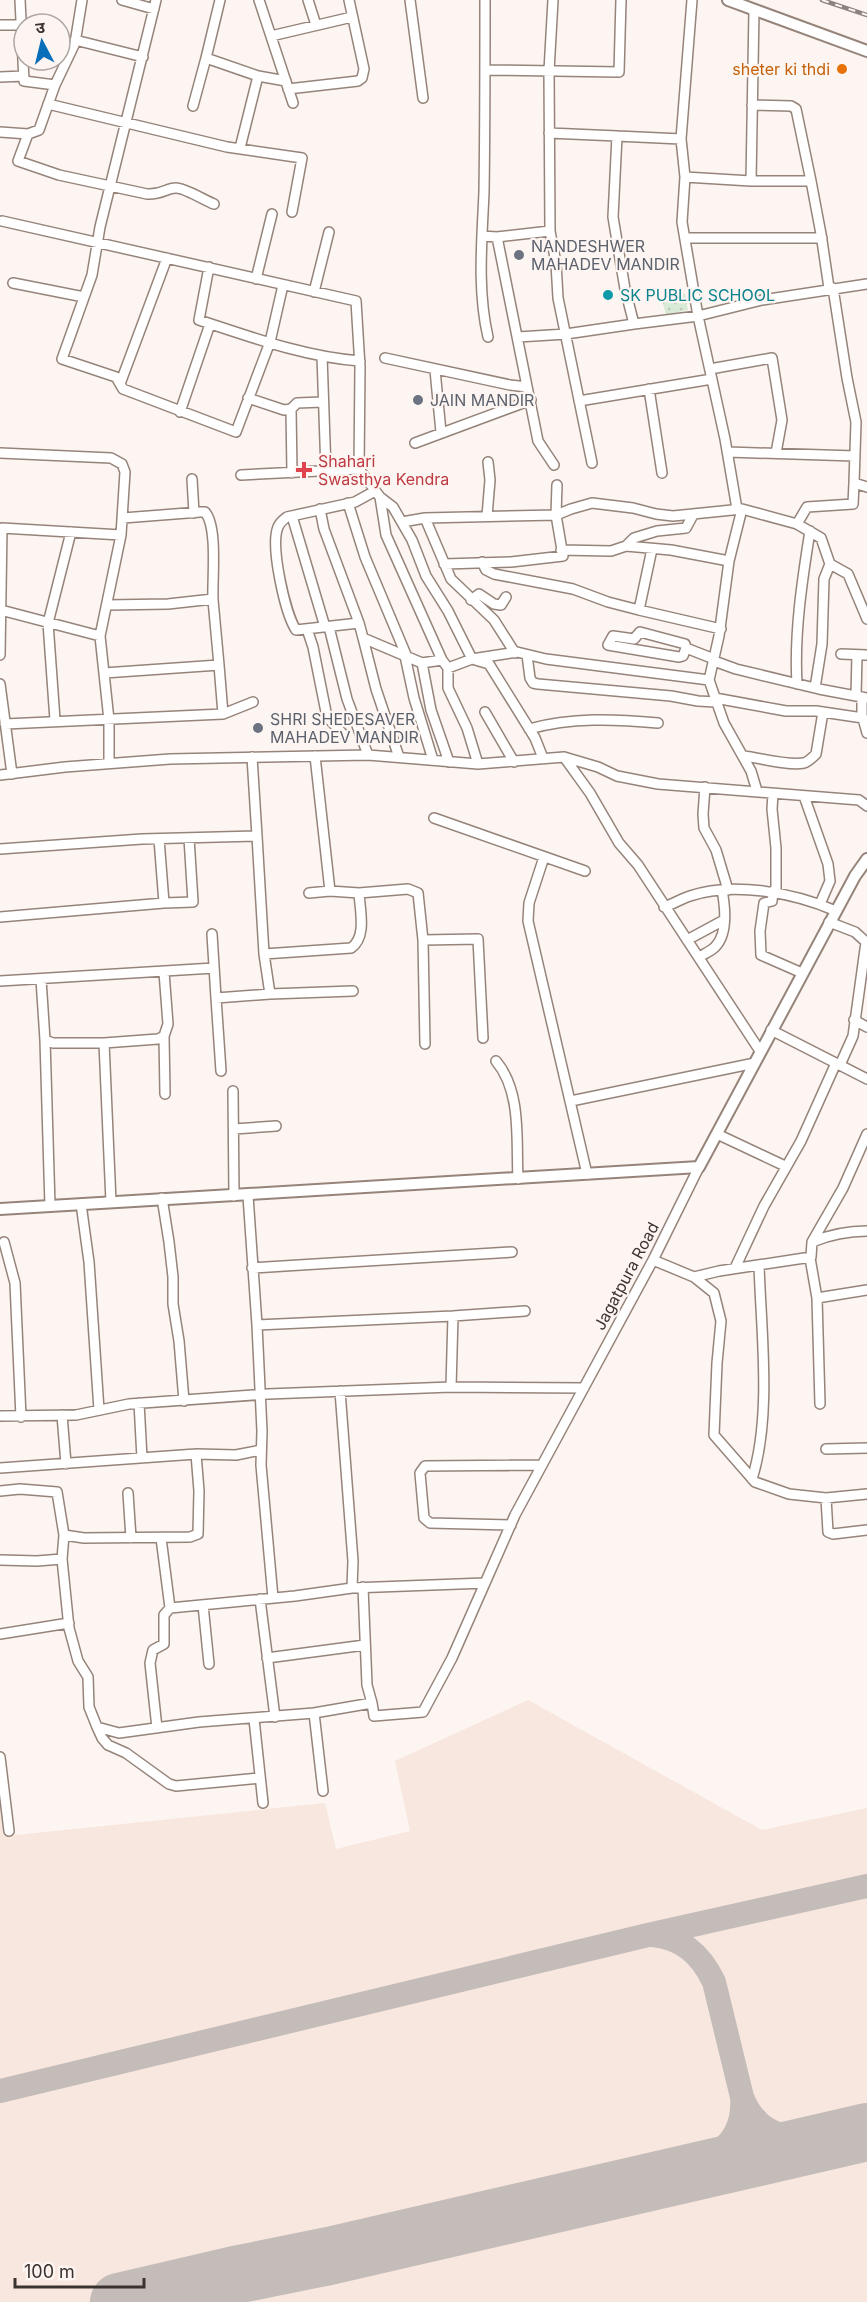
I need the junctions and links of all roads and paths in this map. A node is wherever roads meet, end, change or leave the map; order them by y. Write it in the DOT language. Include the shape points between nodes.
graph roads {
  1 [pos="82,0"];
  2 [pos="122,0"];
  3 [pos="220,0"];
  4 [pos="259,0"];
  5 [pos="308,0"];
  6 [pos="349,0"];
  7 [pos="410,0"];
  8 [pos="485,0"];
  9 [pos="553,0"];
  10 [pos="621,0"];
  11 [pos="692,0"];
  12 [pos="728,0"];
  13 [pos="155,4"];
  14 [pos="754,10"];
  15 [pos="352,17"];
  16 [pos="316,25"];
  17 [pos="271,36"];
  18 [pos="75,40"];
  19 [pos="867,51"];
  20 [pos="143,57"];
  21 [pos="206,58"];
  22 [pos="485,70"];
  23 [pos="549,71"];
  24 [pos="24,72"];
  25 [pos="24,76"];
  26 [pos="258,76"];
  27 [pos="0,77"];
  28 [pos="55,85"];
  29 [pos="287,85"];
  30 [pos="423,98"];
  31 [pos="293,103"];
  32 [pos="48,104"];
  33 [pos="752,105"];
  34 [pos="193,106"];
  35 [pos="127,123"];
  36 [pos="0,132"];
  37 [pos="549,133"];
  38 [pos="28,134"];
  39 [pos="617,136"];
  40 [pos="681,139"];
  41 [pos="240,147"];
  42 [pos="685,177"];
  43 [pos="751,181"];
  44 [pos="811,182"];
  45 [pos="111,186"];
  46 [pos="214,204"];
  47 [pos="292,212"];
  48 [pos="272,214"];
  49 [pos="2,221"];
  50 [pos="549,231"];
  51 [pos="329,232"];
  52 [pos="482,236"];
  53 [pos="497,237"];
  54 [pos="685,238"];
  55 [pos="822,238"];
  56 [pos="98,242"];
  57 [pos="166,258"];
  58 [pos="208,267"];
  59 [pos="256,279"];
  60 [pos="13,283"];
  61 [pos="867,284"];
  62 [pos="283,285"];
  63 [pos="831,288"];
  64 [pos="314,292"];
  65 [pos="84,297"];
  66 [pos="698,316"];
  67 [pos="210,324"];
  68 [pos="634,324"];
  69 [pos="566,334"];
  70 [pos="488,337"];
  71 [pos="518,337"];
  72 [pos="270,342"];
  73 [pos="322,356"];
  74 [pos="385,358"];
  75 [pos="360,361"];
  76 [pos="435,370"];
  77 [pos="711,374"];
  78 [pos="120,384"];
  79 [pos="527,387"];
  80 [pos="649,389"];
  81 [pos="248,398"];
  82 [pos="531,400"];
  83 [pos="579,401"];
  84 [pos="323,402"];
  85 [pos="291,409"];
  86 [pos="180,412"];
  87 [pos="441,432"];
  88 [pos="415,442"];
  89 [pos="728,452"];
  90 [pos="0,453"];
  91 [pos="776,453"];
  92 [pos="855,456"];
  93 [pos="488,462"];
  94 [pos="592,463"];
  95 [pos="554,465"];
  96 [pos="359,470"];
  97 [pos="326,471"];
  98 [pos="292,473"];
  99 [pos="662,473"];
  100 [pos="241,475"];
  101 [pos="192,479"];
  102 [pos="854,483"];
  103 [pos="557,485"];
  104 [pos="867,487"];
  105 [pos="377,494"];
  106 [pos="348,503"];
  107 [pos="320,509"];
  108 [pos="739,509"];
  109 [pos="194,513"];
  110 [pos="556,515"];
  111 [pos="693,515"];
  112 [pos="292,516"];
  113 [pos="488,516"];
  114 [pos="123,518"];
  115 [pos="425,518"];
  116 [pos="402,522"];
  117 [pos="797,524"];
  118 [pos="1,528"];
  119 [pos="810,531"];
  120 [pos="71,532"];
  121 [pos="122,535"];
  122 [pos="627,546"];
  123 [pos="652,549"];
  124 [pos="561,550"];
  125 [pos="729,561"];
  126 [pos="482,562"];
  127 [pos="444,564"];
  128 [pos="830,564"];
  129 [pos="506,597"];
  130 [pos="213,599"];
  131 [pos="471,600"];
  132 [pos="107,604"];
  133 [pos="1,610"];
  134 [pos="639,610"];
  135 [pos="867,620"];
  136 [pos="48,623"];
  137 [pos="359,623"];
  138 [pos="327,627"];
  139 [pos="721,628"];
  140 [pos="307,629"];
  141 [pos="100,636"];
  142 [pos="363,638"];
  143 [pos="686,648"];
  144 [pos="515,653"];
  145 [pos="841,654"];
  146 [pos="0,655"];
  147 [pos="527,655"];
  148 [pos="862,655"];
  149 [pos="406,656"];
  150 [pos="472,659"];
  151 [pos="714,660"];
  152 [pos="422,663"];
  153 [pos="445,664"];
  154 [pos="219,665"];
  155 [pos="104,673"];
  156 [pos="710,680"];
  157 [pos="0,684"];
  158 [pos="797,684"];
  159 [pos="815,688"];
  160 [pos="862,697"];
  161 [pos="715,700"];
  162 [pos="253,702"];
  163 [pos="485,712"];
  164 [pos="823,712"];
  165 [pos="223,714"];
  166 [pos="863,718"];
  167 [pos="55,720"];
  168 [pos="109,720"];
  169 [pos="658,723"];
  170 [pos="5,724"];
  171 [pos="530,729"];
  172 [pos="867,733"];
  173 [pos="343,734"];
  174 [pos="363,755"];
  175 [pos="315,756"];
  176 [pos="744,756"];
  177 [pos="252,757"];
  178 [pos="399,757"];
  179 [pos="564,757"];
  180 [pos="543,758"];
  181 [pos="433,760"];
  182 [pos="449,762"];
  183 [pos="514,762"];
  184 [pos="109,763"];
  185 [pos="478,764"];
  186 [pos="12,774"];
  187 [pos="0,775"];
  188 [pos="705,788"];
  189 [pos="757,790"];
  190 [pos="774,794"];
  191 [pos="804,796"];
  192 [pos="867,806"];
  193 [pos="434,818"];
  194 [pos="257,836"];
  195 [pos="189,838"];
  196 [pos="159,839"];
  197 [pos="0,849"];
  198 [pos="544,857"];
  199 [pos="867,859"];
  200 [pos="585,871"];
  201 [pos="725,890"];
  202 [pos="330,891"];
  203 [pos="774,892"];
  204 [pos="309,893"];
  205 [pos="359,893"];
  206 [pos="164,903"];
  207 [pos="820,904"];
  208 [pos="664,907"];
  209 [pos="836,911"];
  210 [pos="0,917"];
  211 [pos="724,920"];
  212 [pos="829,922"];
  213 [pos="212,934"];
  214 [pos="687,939"];
  215 [pos="423,940"];
  216 [pos="264,954"];
  217 [pos="866,954"];
  218 [pos="699,957"];
  219 [pos="214,968"];
  220 [pos="164,972"];
  221 [pos="802,973"];
  222 [pos="41,979"];
  223 [pos="0,981"];
  224 [pos="353,992"];
  225 [pos="270,994"];
  226 [pos="216,998"];
  227 [pos="854,1020"];
  228 [pos="867,1027"];
  229 [pos="771,1030"];
  230 [pos="164,1036"];
  231 [pos="483,1038"];
  232 [pos="45,1040"];
  233 [pos="104,1043"];
  234 [pos="425,1044"];
  235 [pos="760,1051"];
  236 [pos="496,1061"];
  237 [pos="755,1063"];
  238 [pos="838,1064"];
  239 [pos="221,1071"];
  240 [pos="867,1078"];
  241 [pos="233,1091"];
  242 [pos="165,1094"];
  243 [pos="571,1101"];
  244 [pos="276,1126"];
  245 [pos="234,1129"];
  246 [pos="717,1134"];
  247 [pos="867,1134"];
  248 [pos="785,1166"];
  249 [pos="699,1167"];
  250 [pos="587,1174"];
  251 [pos="518,1179"];
  252 [pos="234,1196"];
  253 [pos="248,1196"];
  254 [pos="162,1198"];
  255 [pos="111,1202"];
  256 [pos="81,1204"];
  257 [pos="50,1206"];
  258 [pos="0,1209"];
  259 [pos="867,1231"];
  260 [pos="4,1242"];
  261 [pos="812,1242"];
  262 [pos="512,1252"];
  263 [pos="810,1258"];
  264 [pos="652,1260"];
  265 [pos="759,1265"];
  266 [pos="252,1268"];
  267 [pos="735,1269"];
  268 [pos="694,1278"];
  269 [pos="867,1290"];
  270 [pos="817,1298"];
  271 [pos="525,1311"];
  272 [pos="453,1316"];
  273 [pos="257,1325"];
  274 [pos="451,1387"];
  275 [pos="584,1388"];
  276 [pos="340,1391"];
  277 [pos="260,1395"];
  278 [pos="184,1401"];
  279 [pos="139,1403"];
  280 [pos="820,1404"];
  281 [pos="99,1410"];
  282 [pos="62,1415"];
  283 [pos="0,1416"];
  284 [pos="21,1417"];
  285 [pos="867,1448"];
  286 [pos="826,1449"];
  287 [pos="261,1450"];
  288 [pos="196,1454"];
  289 [pos="142,1458"];
  290 [pos="66,1464"];
  291 [pos="540,1465"];
  292 [pos="0,1468"];
  293 [pos="752,1479"];
  294 [pos="0,1491"];
  295 [pos="128,1493"];
  296 [pos="867,1494"];
  297 [pos="826,1498"];
  298 [pos="510,1525"];
  299 [pos="867,1530"];
  300 [pos="64,1535"];
  301 [pos="131,1538"];
  302 [pos="161,1538"];
  303 [pos="62,1559"];
  304 [pos="0,1560"];
  305 [pos="485,1583"];
  306 [pos="363,1587"];
  307 [pos="352,1588"];
  308 [pos="273,1598"];
  309 [pos="260,1599"];
  310 [pos="203,1605"];
  311 [pos="170,1608"];
  312 [pos="69,1623"];
  313 [pos="0,1634"];
  314 [pos="365,1645"];
  315 [pos="267,1658"];
  316 [pos="209,1664"];
  317 [pos="372,1703"];
  318 [pos="314,1713"];
  319 [pos="275,1717"];
  320 [pos="254,1719"];
  321 [pos="97,1727"];
  322 [pos="157,1728"];
  323 [pos="0,1757"];
  324 [pos="260,1778"];
  325 [pos="322,1791"];
  326 [pos="263,1803"];
  327 [pos="9,1831"];
  1 -- 18 [label="street"];
  2 -- 13 [label="street"];
  3 -- 21 [label="street"];
  4 -- 17 [label="street"];
  5 -- 16 [label="street"];
  6 -- 15 [label="street"];
  7 -- 30 [label="street"];
  8 -- 22 [label="street"];
  9 -- 23 [label="street"];
  10 -- 23 [label="street" via="619,72"];
  11 -- 40 [label="street"];
  12 -- 14 [label="street"];
  13 -- 20 [label="street"];
  14 -- 19 [label="street"];
  14 -- 33 [label="street"];
  15 -- 16 [label="street"];
  15 -- 29 [label="street" via="364,69 362,78"];
  16 -- 17 [label="street"];
  17 -- 29 [label="street"];
  18 -- 20 [label="street"];
  18 -- 28 [label="street"];
  20 -- 35 [label="street"];
  21 -- 26 [label="street"];
  21 -- 34 [label="street"];
  22 -- 23 [label="street"];
  22 -- 52 [label="street"];
  23 -- 37 [label="street"];
  24 -- 25 [label="street"];
  25 -- 27 [label="street"];
  25 -- 28 [label="street" via="24,81"];
  26 -- 29 [label="street"];
  26 -- 41 [label="street"];
  28 -- 32 [label="street"];
  29 -- 31 [label="street"];
  32 -- 35 [label="street"];
  32 -- 38 [label="street" via="39,130"];
  33 -- 43 [label="street"];
  33 -- 44 [label="street" via="796,109"];
  35 -- 41 [label="street"];
  35 -- 45 [label="street"];
  36 -- 38 [label="street"];
  37 -- 39 [label="street"];
  37 -- 50 [label="street"];
  38 -- 45 [label="street" via="18,161"];
  39 -- 40 [label="street"];
  39 -- 68 [label="street" via="614,217"];
  40 -- 42 [label="street"];
  41 -- 47 [label="street" via="302,158"];
  42 -- 43 [label="street"];
  42 -- 54 [label="street"];
  43 -- 44 [label="street"];
  44 -- 55 [label="street"];
  45 -- 46 [label="street" via="156,195 177,188"];
  45 -- 56 [label="street"];
  48 -- 59 [label="street"];
  49 -- 56 [label="street"];
  50 -- 53 [label="street"];
  50 -- 69 [label="street"];
  51 -- 64 [label="street"];
  52 -- 53 [label="street"];
  52 -- 70 [label="street" via="480,261"];
  53 -- 71 [label="street"];
  54 -- 55 [label="street"];
  54 -- 66 [label="street"];
  55 -- 63 [label="street"];
  56 -- 57 [label="street"];
  56 -- 65 [label="street"];
  57 -- 58 [label="street"];
  57 -- 78 [label="street"];
  58 -- 59 [label="street"];
  58 -- 67 [label="street" via="199,320"];
  59 -- 62 [label="street"];
  60 -- 65 [label="street"];
  61 -- 63 [label="street"];
  62 -- 64 [label="street"];
  62 -- 72 [label="street"];
  63 -- 66 [label="street"];
  63 -- 92 [label="street" via="856,422"];
  64 -- 75 [label="street" via="356,301"];
  65 -- 78 [label="street" via="62,359 116,377"];
  66 -- 68 [label="street"];
  66 -- 77 [label="street"];
  67 -- 72 [label="street"];
  67 -- 86 [label="street"];
  68 -- 69 [label="street"];
  69 -- 71 [label="street"];
  69 -- 83 [label="street"];
  71 -- 79 [label="street"];
  72 -- 73 [label="street"];
  72 -- 81 [label="street"];
  73 -- 75 [label="street"];
  73 -- 84 [label="street"];
  74 -- 76 [label="street"];
  75 -- 96 [label="street"];
  76 -- 79 [label="street"];
  76 -- 87 [label="street"];
  77 -- 80 [label="street"];
  77 -- 89 [label="street"];
  77 -- 91 [label="street" via="772,358 782,420"];
  78 -- 86 [label="street" via="123,389"];
  79 -- 82 [label="street"];
  80 -- 83 [label="street"];
  80 -- 99 [label="street"];
  81 -- 85 [label="street"];
  81 -- 86 [label="street" via="236,432"];
  82 -- 87 [label="street"];
  82 -- 95 [label="street" via="538,441"];
  83 -- 94 [label="street"];
  84 -- 85 [label="street" via="297,403"];
  84 -- 97 [label="street"];
  85 -- 98 [label="street"];
  87 -- 88 [label="street"];
  89 -- 91 [label="street"];
  89 -- 108 [label="street"];
  90 -- 114 [label="street" via="111,458 122,464 125,472"];
  91 -- 92 [label="street"];
  92 -- 102 [label="street"];
  93 -- 113 [label="street"];
  96 -- 97 [label="street"];
  96 -- 105 [label="street"];
  97 -- 98 [label="street"];
  98 -- 100 [label="street"];
  101 -- 109 [label="street"];
  102 -- 104 [label="street"];
  102 -- 117 [label="street" via="853,504 807,507"];
  103 -- 110 [label="street"];
  105 -- 106 [label="street"];
  105 -- 116 [label="street" via="393,507"];
  105 -- 153 [label="street" via="386,535"];
  106 -- 107 [label="street"];
  106 -- 149 [label="street" via="364,557"];
  107 -- 112 [label="street"];
  107 -- 137 [label="street"];
  108 -- 111 [label="street"];
  108 -- 117 [label="street"];
  108 -- 125 [label="street"];
  109 -- 114 [label="street"];
  109 -- 130 [label="street" via="205,512 210,521"];
  110 -- 111 [label="street" via="592,503 656,514"];
  110 -- 113 [label="street"];
  110 -- 124 [label="street"];
  111 -- 122 [label="street" via="686,528 634,538"];
  112 -- 138 [label="street"];
  112 -- 140 [label="street" via="281,520 275,541 282,595 296,630"];
  113 -- 115 [label="street"];
  114 -- 121 [label="street"];
  115 -- 116 [label="street"];
  115 -- 127 [label="street"];
  116 -- 150 [label="street" via="426,576"];
  117 -- 119 [label="street"];
  118 -- 120 [label="street"];
  118 -- 133 [label="street"];
  119 -- 128 [label="street" via="821,538"];
  119 -- 158 [label="street" via="801,593"];
  120 -- 121 [label="street"];
  120 -- 136 [label="street"];
  121 -- 132 [label="street"];
  122 -- 123 [label="street"];
  122 -- 124 [label="street" via="611,551"];
  123 -- 125 [label="street"];
  123 -- 134 [label="street"];
  124 -- 126 [label="street" via="563,556"];
  125 -- 139 [label="street"];
  126 -- 127 [label="street"];
  126 -- 134 [label="street" via="494,574 573,589"];
  127 -- 131 [label="street" via="451,579"];
  128 -- 135 [label="street" via="848,574"];
  128 -- 159 [label="street" via="824,579 822,644"];
  129 -- 131 [label="street" via="501,605 479,594"];
  130 -- 132 [label="street"];
  130 -- 154 [label="street"];
  131 -- 144 [label="street" via="501,628"];
  132 -- 141 [label="street"];
  133 -- 136 [label="street"];
  133 -- 146 [label="street"];
  134 -- 139 [label="street"];
  136 -- 141 [label="street"];
  136 -- 167 [label="street"];
  137 -- 138 [label="street"];
  137 -- 142 [label="street"];
  138 -- 140 [label="street"];
  138 -- 174 [label="street"];
  139 -- 151 [label="street"];
  140 -- 173 [label="street" via="327,717"];
  141 -- 155 [label="street"];
  142 -- 149 [label="street"];
  142 -- 178 [label="street"];
  143 -- 143 [label="street" via="679,657 610,646 608,642 613,636 634,639 640,632 686,644"];
  143 -- 151 [label="street"];
  144 -- 147 [label="street"];
  144 -- 150 [label="street"];
  145 -- 148 [label="street"];
  147 -- 156 [label="street"];
  147 -- 161 [label="street" via="532,683"];
  148 -- 160 [label="street"];
  149 -- 152 [label="street"];
  149 -- 181 [label="street"];
  150 -- 153 [label="street"];
  150 -- 171 [label="street" via="489,664"];
  151 -- 156 [label="street"];
  151 -- 158 [label="street"];
  152 -- 153 [label="street"];
  152 -- 182 [label="street" via="431,710"];
  153 -- 185 [label="street" via="448,688"];
  154 -- 155 [label="street"];
  154 -- 165 [label="street"];
  155 -- 168 [label="street"];
  156 -- 161 [label="street"];
  157 -- 170 [label="street"];
  158 -- 159 [label="street"];
  159 -- 160 [label="street"];
  160 -- 166 [label="street"];
  161 -- 164 [label="street" via="786,711"];
  161 -- 176 [label="street" via="730,737"];
  162 -- 165 [label="street"];
  163 -- 183 [label="street"];
  164 -- 166 [label="street"];
  164 -- 176 [label="street" via="816,754 804,763"];
  165 -- 168 [label="street"];
  166 -- 172 [label="street"];
  167 -- 168 [label="street"];
  167 -- 170 [label="street"];
  168 -- 184 [label="street"];
  169 -- 171 [label="street" via="571,721"];
  170 -- 186 [label="street"];
  171 -- 180 [label="street"];
  174 -- 175 [label="street"];
  174 -- 178 [label="street"];
  175 -- 177 [label="street"];
  175 -- 202 [label="street"];
  176 -- 189 [label="street"];
  177 -- 184 [label="street"];
  177 -- 194 [label="street"];
  178 -- 181 [label="street"];
  179 -- 180 [label="street"];
  179 -- 188 [label="street" via="598,766 617,776"];
  179 -- 208 [label="street"];
  180 -- 183 [label="street"];
  181 -- 182 [label="street"];
  182 -- 185 [label="street"];
  183 -- 185 [label="street"];
  184 -- 186 [label="street"];
  186 -- 187 [label="street"];
  188 -- 189 [label="street"];
  188 -- 201 [label="street" via="704,828 716,850"];
  189 -- 190 [label="street"];
  190 -- 191 [label="street"];
  190 -- 203 [label="street"];
  191 -- 192 [label="street" via="859,800"];
  191 -- 207 [label="street" via="828,864 830,881"];
  193 -- 198 [label="street"];
  194 -- 195 [label="street"];
  194 -- 216 [label="street"];
  195 -- 196 [label="street"];
  195 -- 206 [label="street" via="193,902"];
  196 -- 197 [label="street"];
  196 -- 206 [label="street"];
  198 -- 200 [label="street"];
  198 -- 243 [label="street" via="529,903 528,921"];
  199 -- 209 [label="street, Jagatpura Road"];
  201 -- 203 [label="street"];
  201 -- 208 [label="street" via="690,896"];
  201 -- 211 [label="street"];
  202 -- 204 [label="street"];
  202 -- 205 [label="street"];
  203 -- 207 [label="street"];
  203 -- 221 [label="street" via="772,901 764,903 761,916 761,955"];
  205 -- 215 [label="street" via="415,891 420,898"];
  205 -- 216 [label="street" via="361,936 351,948"];
  206 -- 210 [label="street"];
  207 -- 209 [label="street"];
  208 -- 214 [label="street"];
  209 -- 212 [label="street, Jagatpura Road"];
  211 -- 214 [label="street"];
  211 -- 218 [label="street" via="716,946"];
  212 -- 217 [label="street" via="855,932 866,942"];
  212 -- 221 [label="street, Jagatpura Road"];
  213 -- 219 [label="street"];
  214 -- 218 [label="street"];
  215 -- 231 [label="street" via="478,939"];
  215 -- 234 [label="street"];
  216 -- 225 [label="street"];
  217 -- 227 [label="street"];
  218 -- 235 [label="street"];
  219 -- 220 [label="street"];
  219 -- 226 [label="street"];
  220 -- 222 [label="street"];
  220 -- 230 [label="street" via="168,1024"];
  221 -- 229 [label="street, Jagatpura Road"];
  222 -- 223 [label="street"];
  222 -- 232 [label="street"];
  224 -- 225 [label="street"];
  225 -- 226 [label="street"];
  226 -- 239 [label="street"];
  227 -- 228 [label="street"];
  227 -- 238 [label="street" via="853,1036"];
  229 -- 235 [label="street, Jagatpura Road"];
  229 -- 238 [label="street"];
  230 -- 233 [label="street"];
  230 -- 242 [label="street"];
  232 -- 233 [label="street"];
  232 -- 257 [label="street"];
  233 -- 255 [label="street"];
  235 -- 237 [label="street, Jagatpura Road"];
  236 -- 251 [label="street" via="506,1072 513,1093"];
  237 -- 243 [label="street"];
  237 -- 246 [label="street, Jagatpura Road"];
  238 -- 240 [label="street"];
  238 -- 248 [label="street"];
  241 -- 245 [label="street"];
  243 -- 250 [label="street"];
  244 -- 245 [label="street"];
  245 -- 252 [label="street"];
  246 -- 248 [label="street"];
  246 -- 249 [label="street, Jagatpura Road"];
  247 -- 261 [label="street" via="843,1188"];
  248 -- 267 [label="street"];
  249 -- 250 [label="street"];
  249 -- 264 [label="street, Jagatpura Road"];
  250 -- 251 [label="street"];
  251 -- 253 [label="street"];
  252 -- 253 [label="street"];
  252 -- 254 [label="street"];
  253 -- 266 [label="street"];
  254 -- 255 [label="street"];
  254 -- 278 [label="street"];
  255 -- 256 [label="street"];
  256 -- 257 [label="street"];
  256 -- 281 [label="street"];
  257 -- 258 [label="street"];
  259 -- 261 [label="street"];
  260 -- 284 [label="street" via="15,1283"];
  261 -- 263 [label="street"];
  262 -- 266 [label="street"];
  263 -- 265 [label="street"];
  263 -- 270 [label="street"];
  264 -- 268 [label="street"];
  264 -- 275 [label="street, Jagatpura Road"];
  265 -- 267 [label="street"];
  265 -- 293 [label="street" via="763,1374 758,1461"];
  266 -- 273 [label="street"];
  267 -- 268 [label="street"];
  268 -- 293 [label="street" via="714,1293 722,1322 714,1435"];
  269 -- 270 [label="street"];
  270 -- 280 [label="street"];
  271 -- 272 [label="street"];
  272 -- 273 [label="street"];
  272 -- 274 [label="street"];
  273 -- 277 [label="street"];
  274 -- 275 [label="street"];
  274 -- 276 [label="street"];
  275 -- 291 [label="street, Jagatpura Road"];
  276 -- 277 [label="street"];
  276 -- 307 [label="street"];
  277 -- 278 [label="street"];
  277 -- 287 [label="street"];
  278 -- 279 [label="street"];
  279 -- 281 [label="street"];
  279 -- 289 [label="street"];
  281 -- 282 [label="street"];
  282 -- 284 [label="street"];
  282 -- 290 [label="street"];
  283 -- 284 [label="street"];
  285 -- 286 [label="street"];
  287 -- 288 [label="street" via="236,1455"];
  287 -- 308 [label="street"];
  288 -- 289 [label="street"];
  288 -- 302 [label="street" via="198,1534"];
  289 -- 290 [label="street"];
  290 -- 292 [label="street"];
  291 -- 298 [label="street, Jagatpura Road"];
  291 -- 298 [label="street" via="425,1466 420,1473 424,1518 430,1523"];
  293 -- 297 [label="street" via="789,1494"];
  294 -- 300 [label="street" via="57,1492"];
  295 -- 301 [label="street"];
  296 -- 297 [label="street"];
  297 -- 299 [label="street" via="828,1532"];
  298 -- 305 [label="street, Jagatpura Road"];
  300 -- 301 [label="street"];
  300 -- 303 [label="street"];
  301 -- 302 [label="street"];
  302 -- 311 [label="street"];
  303 -- 304 [label="street"];
  303 -- 312 [label="street"];
  305 -- 306 [label="street"];
  305 -- 317 [label="street, Jagatpura Road" via="423,1712 374,1716"];
  306 -- 307 [label="street"];
  306 -- 314 [label="street"];
  307 -- 308 [label="street"];
  308 -- 309 [label="street"];
  309 -- 310 [label="street"];
  309 -- 315 [label="street"];
  310 -- 311 [label="street"];
  310 -- 316 [label="street"];
  311 -- 322 [label="street" via="164,1615 164,1644 153,1650 150,1663"];
  312 -- 313 [label="street"];
  312 -- 321 [label="street" via="78,1661 88,1677 89,1707"];
  314 -- 315 [label="street"];
  314 -- 317 [label="street"];
  315 -- 319 [label="street"];
  317 -- 318 [label="street"];
  318 -- 319 [label="street"];
  318 -- 325 [label="street"];
  319 -- 320 [label="street"];
  320 -- 322 [label="street"];
  320 -- 324 [label="street"];
  321 -- 322 [label="street" via="119,1733"];
  321 -- 324 [label="street" via="108,1745 169,1784"];
  323 -- 327 [label="street"];
  324 -- 326 [label="street"];
}
